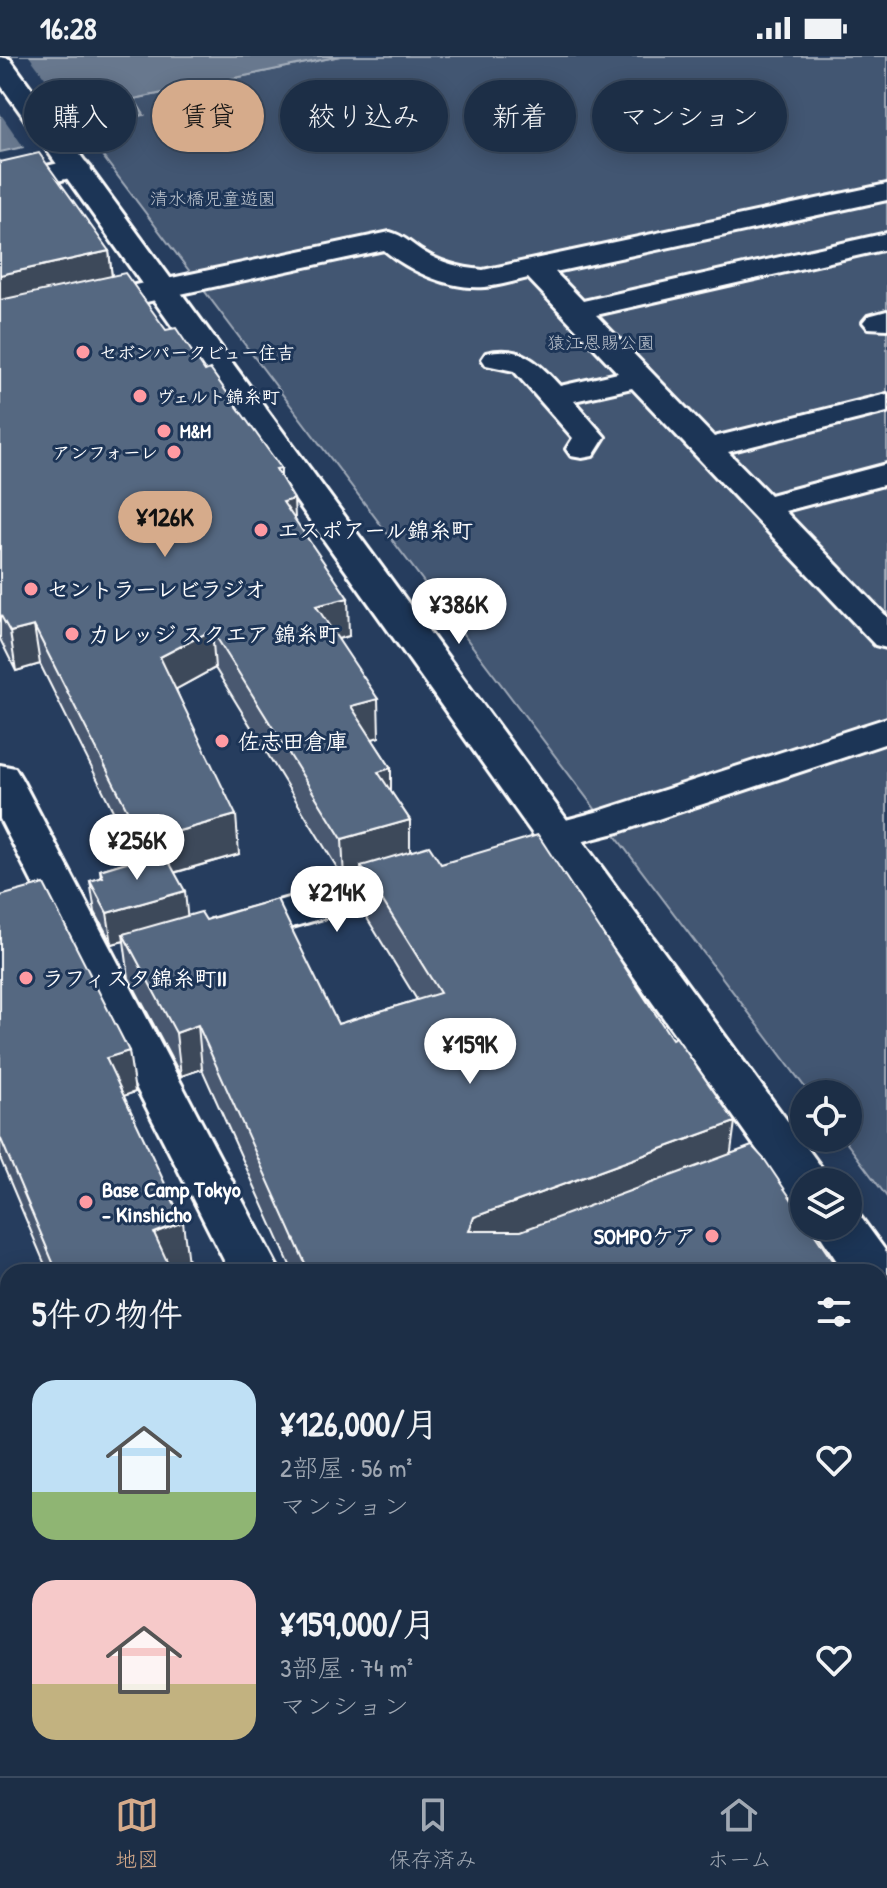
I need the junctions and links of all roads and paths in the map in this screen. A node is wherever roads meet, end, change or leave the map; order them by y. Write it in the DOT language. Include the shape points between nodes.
graph roads {
  1 [pos="0,65"];
  2 [pos="68,157"];
  3 [pos="0,186"];
  4 [pos="887,192"];
  5 [pos="859,198"];
  6 [pos="887,221"];
  7 [pos="887,241"];
  8 [pos="536,269"];
  9 [pos="162,289"];
  10 [pos="576,311"];
  11 [pos="0,325"];
  12 [pos="497,359"];
  13 [pos="639,377"];
  14 [pos="554,397"];
  15 [pos="887,403"];
  16 [pos="707,448"];
  17 [pos="582,449"];
  18 [pos="887,474"];
  19 [pos="762,507"];
  20 [pos="887,637"];
  21 [pos="887,730"];
  22 [pos="0,778"];
  23 [pos="537,841"];
  24 [pos="458,864"];
  25 [pos="188,942"];
  26 [pos="143,955"];
  27 [pos="98,968"];
  28 [pos="796,1168"];
  29 [pos="849,1240"];
  30 [pos="251,1264"];
  31 [pos="866,1264"];
  1 -- 2 [label="main road"];
  2 -- 3 [label="main road"];
  2 -- 9 [label="main road"];
  4 -- 5 [label="street"];
  5 -- 6 [label="street"];
  5 -- 8 [label="street"];
  7 -- 10 [label="street"];
  8 -- 9 [label="street" via="483,279 451,276 423,267 390,240"];
  8 -- 10 [label="street"];
  9 -- 11 [label="main road"];
  9 -- 23 [label="main road"];
  10 -- 13 [label="street"];
  12 -- 14 [label="street" via="524,364"];
  13 -- 14 [label="street"];
  13 -- 16 [label="street"];
  14 -- 17 [label="street" via="589,437"];
  15 -- 16 [label="street"];
  16 -- 19 [label="street"];
  18 -- 19 [label="street"];
  19 -- 20 [label="street"];
  21 -- 23 [label="street"];
  22 -- 27 [label="main road"];
  23 -- 28 [label="main road"];
  24 -- 25 [label="main road"];
  26 -- 27 [label="main road"];
  27 -- 30 [label="main road"];
  29 -- 31 [label="main road"];
}
